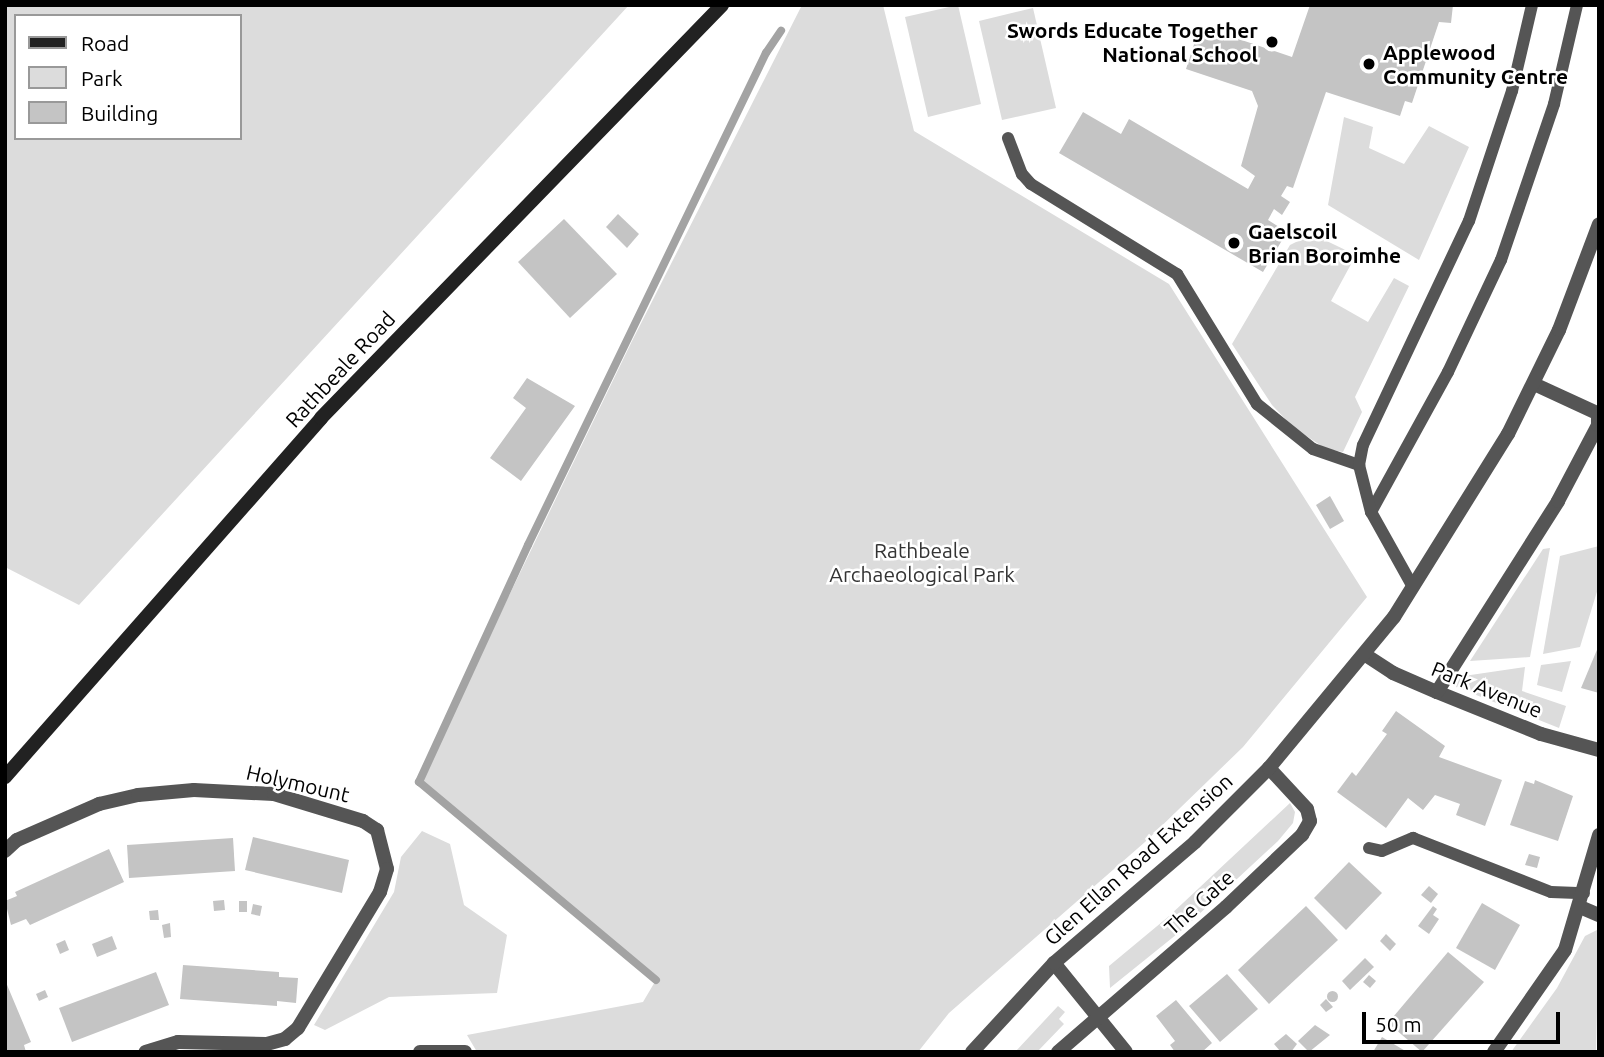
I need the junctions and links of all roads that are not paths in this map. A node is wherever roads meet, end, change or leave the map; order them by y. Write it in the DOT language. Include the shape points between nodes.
graph roads {
  1 [pos="722,5"];
  2 [pos="1532,5"];
  3 [pos="1577,5"];
  4 [pos="1008,138"];
  5 [pos="1599,224"];
  6 [pos="1534,384"];
  7 [pos="1599,414"];
  8 [pos="1359,465"];
  9 [pos="1371,512"];
  10 [pos="1413,587"];
  11 [pos="1364,654"];
  12 [pos="1437,692"];
  13 [pos="1599,750"];
  14 [pos="1269,768"];
  15 [pos="5,776"];
  16 [pos="1599,835"];
  17 [pos="1369,848"];
  18 [pos="5,851"];
  19 [pos="1582,900"];
  20 [pos="1599,915"];
  21 [pos="1054,963"];
  22 [pos="1097,1016"];
  23 [pos="145,1052"];
  24 [pos="420,1052"];
  25 [pos="465,1052"];
  26 [pos="972,1052"];
  27 [pos="1058,1052"];
  28 [pos="1126,1052"];
  29 [pos="1494,1052"];
  1 -- 15 [label="main road, Rathbeale Road" via="321,418"];
  2 -- 8 [label="lane" via="1513,91 1469,221 1440,292 1374,418"];
  3 -- 9 [label="lane" via="1554,104 1501,260 1448,372"];
  4 -- 8 [label="lane" via="1031,184 1177,274 1257,404 1313,449"];
  5 -- 6 [label="street, Glen Ellan Road Extension"];
  6 -- 7 [label="street"];
  6 -- 10 [label="street, Glen Ellan Road Extension" via="1486,475"];
  7 -- 12 [label="street" via="1598,425 1558,500"];
  8 -- 9 [label="lane"];
  9 -- 10 [label="lane"];
  10 -- 11 [label="street, Glen Ellan Road Extension"];
  11 -- 12 [label="street, Park Avenue"];
  11 -- 14 [label="street, Glen Ellan Road Extension"];
  12 -- 13 [label="street, Park Avenue" via="1541,734"];
  14 -- 21 [label="street, Glen Ellan Road Extension" via="1195,842"];
  14 -- 22 [label="street, The Gate" via="1307,809 1310,821 1302,835 1226,907"];
  16 -- 19 [label="street"];
  17 -- 19 [label="lane" via="1382,850 1413,838"];
  18 -- 23 [label="street, Holymount" via="17,840 99,804 194,790 274,794 363,821 377,830 387,869 380,892 298,1028 285,1039 266,1044 178,1042"];
  19 -- 20 [label="street"];
  19 -- 29 [label="street" via="1565,950"];
  21 -- 22 [label="street"];
  21 -- 26 [label="street, Glen Ellan Road Extension"];
  22 -- 27 [label="street, The Gate"];
  22 -- 28 [label="street"];
  24 -- 25 [label="street"];
}
